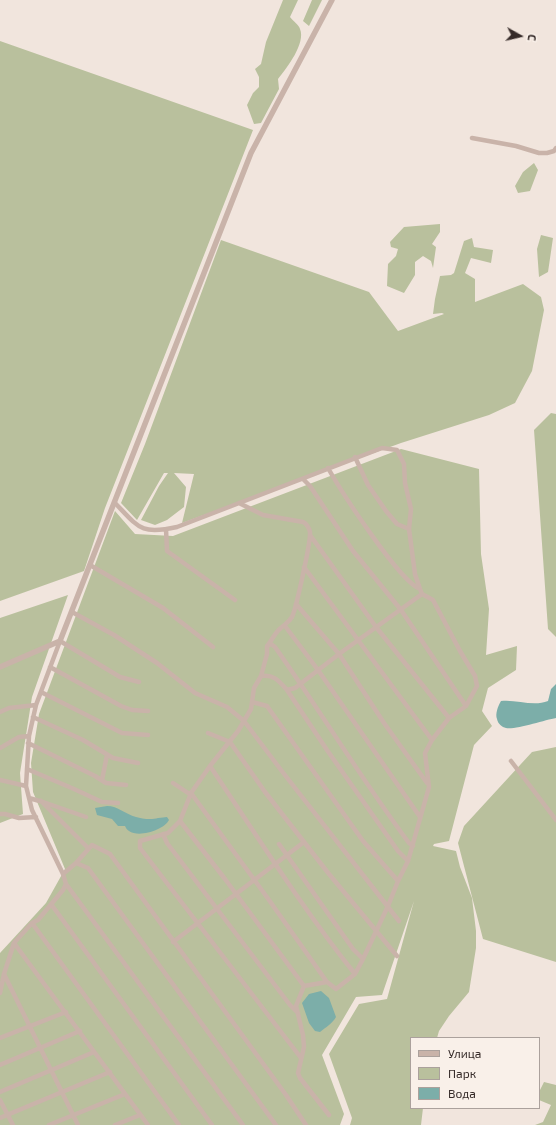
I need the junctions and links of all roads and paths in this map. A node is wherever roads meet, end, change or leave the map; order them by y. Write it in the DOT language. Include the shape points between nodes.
graph roads {
  1 [pos="332,0"];
  2 [pos="472,138"];
  3 [pos="556,148"];
  4 [pos="355,457"];
  5 [pos="328,468"];
  6 [pos="302,479"];
  7 [pos="114,503"];
  8 [pos="240,503"];
  9 [pos="166,529"];
  10 [pos="409,529"];
  11 [pos="310,535"];
  12 [pos="90,566"];
  13 [pos="304,567"];
  14 [pos="420,589"];
  15 [pos="422,594"];
  16 [pos="235,600"];
  17 [pos="296,604"];
  18 [pos="401,610"];
  19 [pos="72,612"];
  20 [pos="285,626"];
  21 [pos="376,627"];
  22 [pos="358,640"];
  23 [pos="60,641"];
  24 [pos="267,646"];
  25 [pos="212,647"];
  26 [pos="339,654"];
  27 [pos="50,667"];
  28 [pos="0,668"];
  29 [pos="318,670"];
  30 [pos="261,676"];
  31 [pos="139,682"];
  32 [pos="301,684"];
  33 [pos="287,690"];
  34 [pos="41,692"];
  35 [pos="252,702"];
  36 [pos="36,705"];
  37 [pos="466,706"];
  38 [pos="148,711"];
  39 [pos="0,712"];
  40 [pos="33,717"];
  41 [pos="449,718"];
  42 [pos="244,721"];
  43 [pos="208,733"];
  44 [pos="148,735"];
  45 [pos="29,736"];
  46 [pos="432,740"];
  47 [pos="230,742"];
  48 [pos="28,743"];
  49 [pos="0,748"];
  50 [pos="106,755"];
  51 [pos="511,762"];
  52 [pos="138,763"];
  53 [pos="210,766"];
  54 [pos="27,769"];
  55 [pos="0,780"];
  56 [pos="102,780"];
  57 [pos="173,783"];
  58 [pos="126,785"];
  59 [pos="26,786"];
  60 [pos="428,787"];
  61 [pos="191,793"];
  62 [pos="29,798"];
  63 [pos="41,801"];
  64 [pos="118,803"];
  65 [pos="0,814"];
  66 [pos="36,817"];
  67 [pos="86,817"];
  68 [pos="420,818"];
  69 [pos="556,820"];
  70 [pos="180,821"];
  71 [pos="163,834"];
  72 [pos="304,842"];
  73 [pos="279,844"];
  74 [pos="413,846"];
  75 [pos="88,848"];
  76 [pos="286,855"];
  77 [pos="408,861"];
  78 [pos="76,862"];
  79 [pos="274,863"];
  80 [pos="63,874"];
  81 [pos="254,879"];
  82 [pos="398,881"];
  83 [pos="66,884"];
  84 [pos="236,893"];
  85 [pos="51,904"];
  86 [pos="388,906"];
  87 [pos="216,908"];
  88 [pos="399,921"];
  89 [pos="32,923"];
  90 [pos="197,923"];
  91 [pos="376,931"];
  92 [pos="173,942"];
  93 [pos="14,943"];
  94 [pos="397,956"];
  95 [pos="363,959"];
  96 [pos="4,974"];
  97 [pos="354,974"];
  98 [pos="327,982"];
  99 [pos="304,986"];
  100 [pos="0,993"];
  101 [pos="66,1012"];
  102 [pos="298,1013"];
  103 [pos="31,1026"];
  104 [pos="80,1031"];
  105 [pos="0,1038"];
  106 [pos="41,1048"];
  107 [pos="94,1052"];
  108 [pos="301,1058"];
  109 [pos="0,1065"];
  110 [pos="52,1070"];
  111 [pos="110,1072"];
  112 [pos="0,1092"];
  113 [pos="62,1092"];
  114 [pos="125,1094"];
  115 [pos="0,1100"];
  116 [pos="7,1115"];
  117 [pos="74,1115"];
  118 [pos="140,1115"];
  119 [pos="329,1115"];
  120 [pos="0,1118"];
  121 [pos="12,1125"];
  122 [pos="49,1125"];
  123 [pos="78,1125"];
  124 [pos="115,1125"];
  125 [pos="148,1125"];
  126 [pos="179,1125"];
  127 [pos="212,1125"];
  128 [pos="243,1125"];
  129 [pos="276,1125"];
  130 [pos="306,1125"];
  1 -- 7 [label="street" via="251,152"];
  2 -- 3 [label="street" via="539,153 554,151"];
  4 -- 5 [label="street"];
  4 -- 10 [label="street" via="368,485 386,511 397,524"];
  4 -- 10 [label="street" via="382,448 397,450 404,464 411,509"];
  5 -- 6 [label="street"];
  5 -- 14 [label="street" via="342,493 400,572"];
  6 -- 8 [label="street"];
  6 -- 18 [label="street" via="310,486 353,550"];
  7 -- 9 [label="street" via="138,527 150,530"];
  7 -- 12 [label="street"];
  8 -- 9 [label="street"];
  8 -- 11 [label="street" via="263,515 303,522 309,528"];
  9 -- 16 [label="street" via="167,551"];
  10 -- 14 [label="street" via="415,574"];
  11 -- 13 [label="street"];
  11 -- 21 [label="street"];
  12 -- 19 [label="street"];
  12 -- 25 [label="street" via="163,608"];
  13 -- 17 [label="street"];
  13 -- 22 [label="street"];
  14 -- 15 [label="street"];
  15 -- 18 [label="street"];
  15 -- 37 [label="street" via="433,600 475,676 477,686"];
  17 -- 20 [label="street"];
  17 -- 26 [label="street"];
  18 -- 21 [label="street"];
  18 -- 37 [label="street"];
  19 -- 23 [label="street"];
  19 -- 42 [label="street" via="114,634 196,693 227,707"];
  20 -- 24 [label="street" via="281,627"];
  20 -- 29 [label="street"];
  21 -- 22 [label="street"];
  21 -- 41 [label="street"];
  22 -- 26 [label="street"];
  22 -- 46 [label="street"];
  23 -- 27 [label="street"];
  23 -- 28 [label="street"];
  23 -- 31 [label="street" via="120,677"];
  24 -- 30 [label="street"];
  24 -- 32 [label="street" via="271,644 275,647"];
  26 -- 29 [label="street"];
  26 -- 60 [label="street"];
  27 -- 34 [label="street"];
  27 -- 38 [label="street" via="121,706"];
  29 -- 32 [label="street"];
  29 -- 68 [label="street"];
  30 -- 33 [label="street" via="268,675 278,680"];
  30 -- 35 [label="street" via="254,688"];
  32 -- 33 [label="street"];
  32 -- 74 [label="street" via="382,806"];
  33 -- 77 [label="street" via="398,851"];
  34 -- 36 [label="street"];
  34 -- 44 [label="street" via="122,734"];
  35 -- 42 [label="street"];
  35 -- 82 [label="street" via="267,706 363,841"];
  36 -- 39 [label="street" via="10,708"];
  36 -- 40 [label="street"];
  37 -- 41 [label="street"];
  40 -- 45 [label="street"];
  40 -- 50 [label="street" via="83,740"];
  41 -- 46 [label="street"];
  42 -- 47 [label="street"];
  42 -- 86 [label="street"];
  43 -- 47 [label="street"];
  45 -- 48 [label="street"];
  45 -- 49 [label="street" via="19,737"];
  46 -- 60 [label="street" via="426,753"];
  47 -- 53 [label="street"];
  47 -- 72 [label="street"];
  48 -- 54 [label="street"];
  48 -- 56 [label="street"];
  50 -- 52 [label="street"];
  50 -- 56 [label="street"];
  51 -- 69 [label="street"];
  53 -- 61 [label="street"];
  53 -- 79 [label="street"];
  54 -- 59 [label="street"];
  54 -- 64 [label="street" via="102,802"];
  55 -- 59 [label="street"];
  56 -- 58 [label="street"];
  57 -- 61 [label="street"];
  59 -- 62 [label="street"];
  60 -- 68 [label="street"];
  61 -- 70 [label="street"];
  61 -- 81 [label="street"];
  62 -- 63 [label="street"];
  62 -- 66 [label="street"];
  63 -- 67 [label="street"];
  63 -- 75 [label="street"];
  65 -- 66 [label="street" via="19,818"];
  66 -- 80 [label="street"];
  68 -- 74 [label="street"];
  70 -- 71 [label="street" via="168,833"];
  70 -- 84 [label="street"];
  71 -- 87 [label="street"];
  71 -- 90 [label="street" via="140,841 140,848"];
  72 -- 76 [label="street"];
  72 -- 91 [label="street"];
  73 -- 76 [label="street"];
  74 -- 77 [label="street"];
  75 -- 78 [label="street"];
  75 -- 92 [label="street" via="92,845 110,854"];
  76 -- 79 [label="street"];
  76 -- 95 [label="street" via="353,949"];
  77 -- 82 [label="street"];
  78 -- 80 [label="street"];
  78 -- 129 [label="street" via="88,868 93,874"];
  79 -- 81 [label="street"];
  79 -- 97 [label="street"];
  80 -- 83 [label="street"];
  81 -- 84 [label="street"];
  81 -- 98 [label="street"];
  82 -- 86 [label="street"];
  83 -- 85 [label="street"];
  83 -- 128 [label="street"];
  84 -- 87 [label="street"];
  84 -- 99 [label="street"];
  85 -- 89 [label="street" via="38,920"];
  85 -- 127 [label="street"];
  86 -- 88 [label="street"];
  86 -- 91 [label="street"];
  87 -- 90 [label="street"];
  87 -- 102 [label="street"];
  89 -- 93 [label="street"];
  89 -- 126 [label="street"];
  90 -- 92 [label="street"];
  90 -- 108 [label="street"];
  91 -- 94 [label="street"];
  91 -- 95 [label="street"];
  92 -- 130 [label="street"];
  93 -- 96 [label="street"];
  93 -- 101 [label="street"];
  95 -- 97 [label="street"];
  96 -- 100 [label="street"];
  96 -- 103 [label="street"];
  97 -- 98 [label="street" via="336,989"];
  98 -- 99 [label="street"];
  99 -- 102 [label="street" via="296,1006"];
  101 -- 103 [label="street"];
  101 -- 104 [label="street"];
  102 -- 108 [label="street" via="304,1047"];
  103 -- 105 [label="street"];
  103 -- 106 [label="street"];
  104 -- 106 [label="street"];
  104 -- 107 [label="street"];
  106 -- 109 [label="street"];
  106 -- 110 [label="street"];
  107 -- 110 [label="street"];
  107 -- 111 [label="street"];
  108 -- 119 [label="street" via="298,1073 300,1078"];
  110 -- 112 [label="street"];
  110 -- 113 [label="street"];
  111 -- 113 [label="street"];
  111 -- 114 [label="street"];
  113 -- 116 [label="street"];
  113 -- 117 [label="street"];
  114 -- 117 [label="street"];
  114 -- 118 [label="street"];
  115 -- 116 [label="street"];
  116 -- 120 [label="street"];
  116 -- 121 [label="street"];
  117 -- 122 [label="street"];
  117 -- 123 [label="street"];
  118 -- 124 [label="street"];
  118 -- 125 [label="street"];
}
